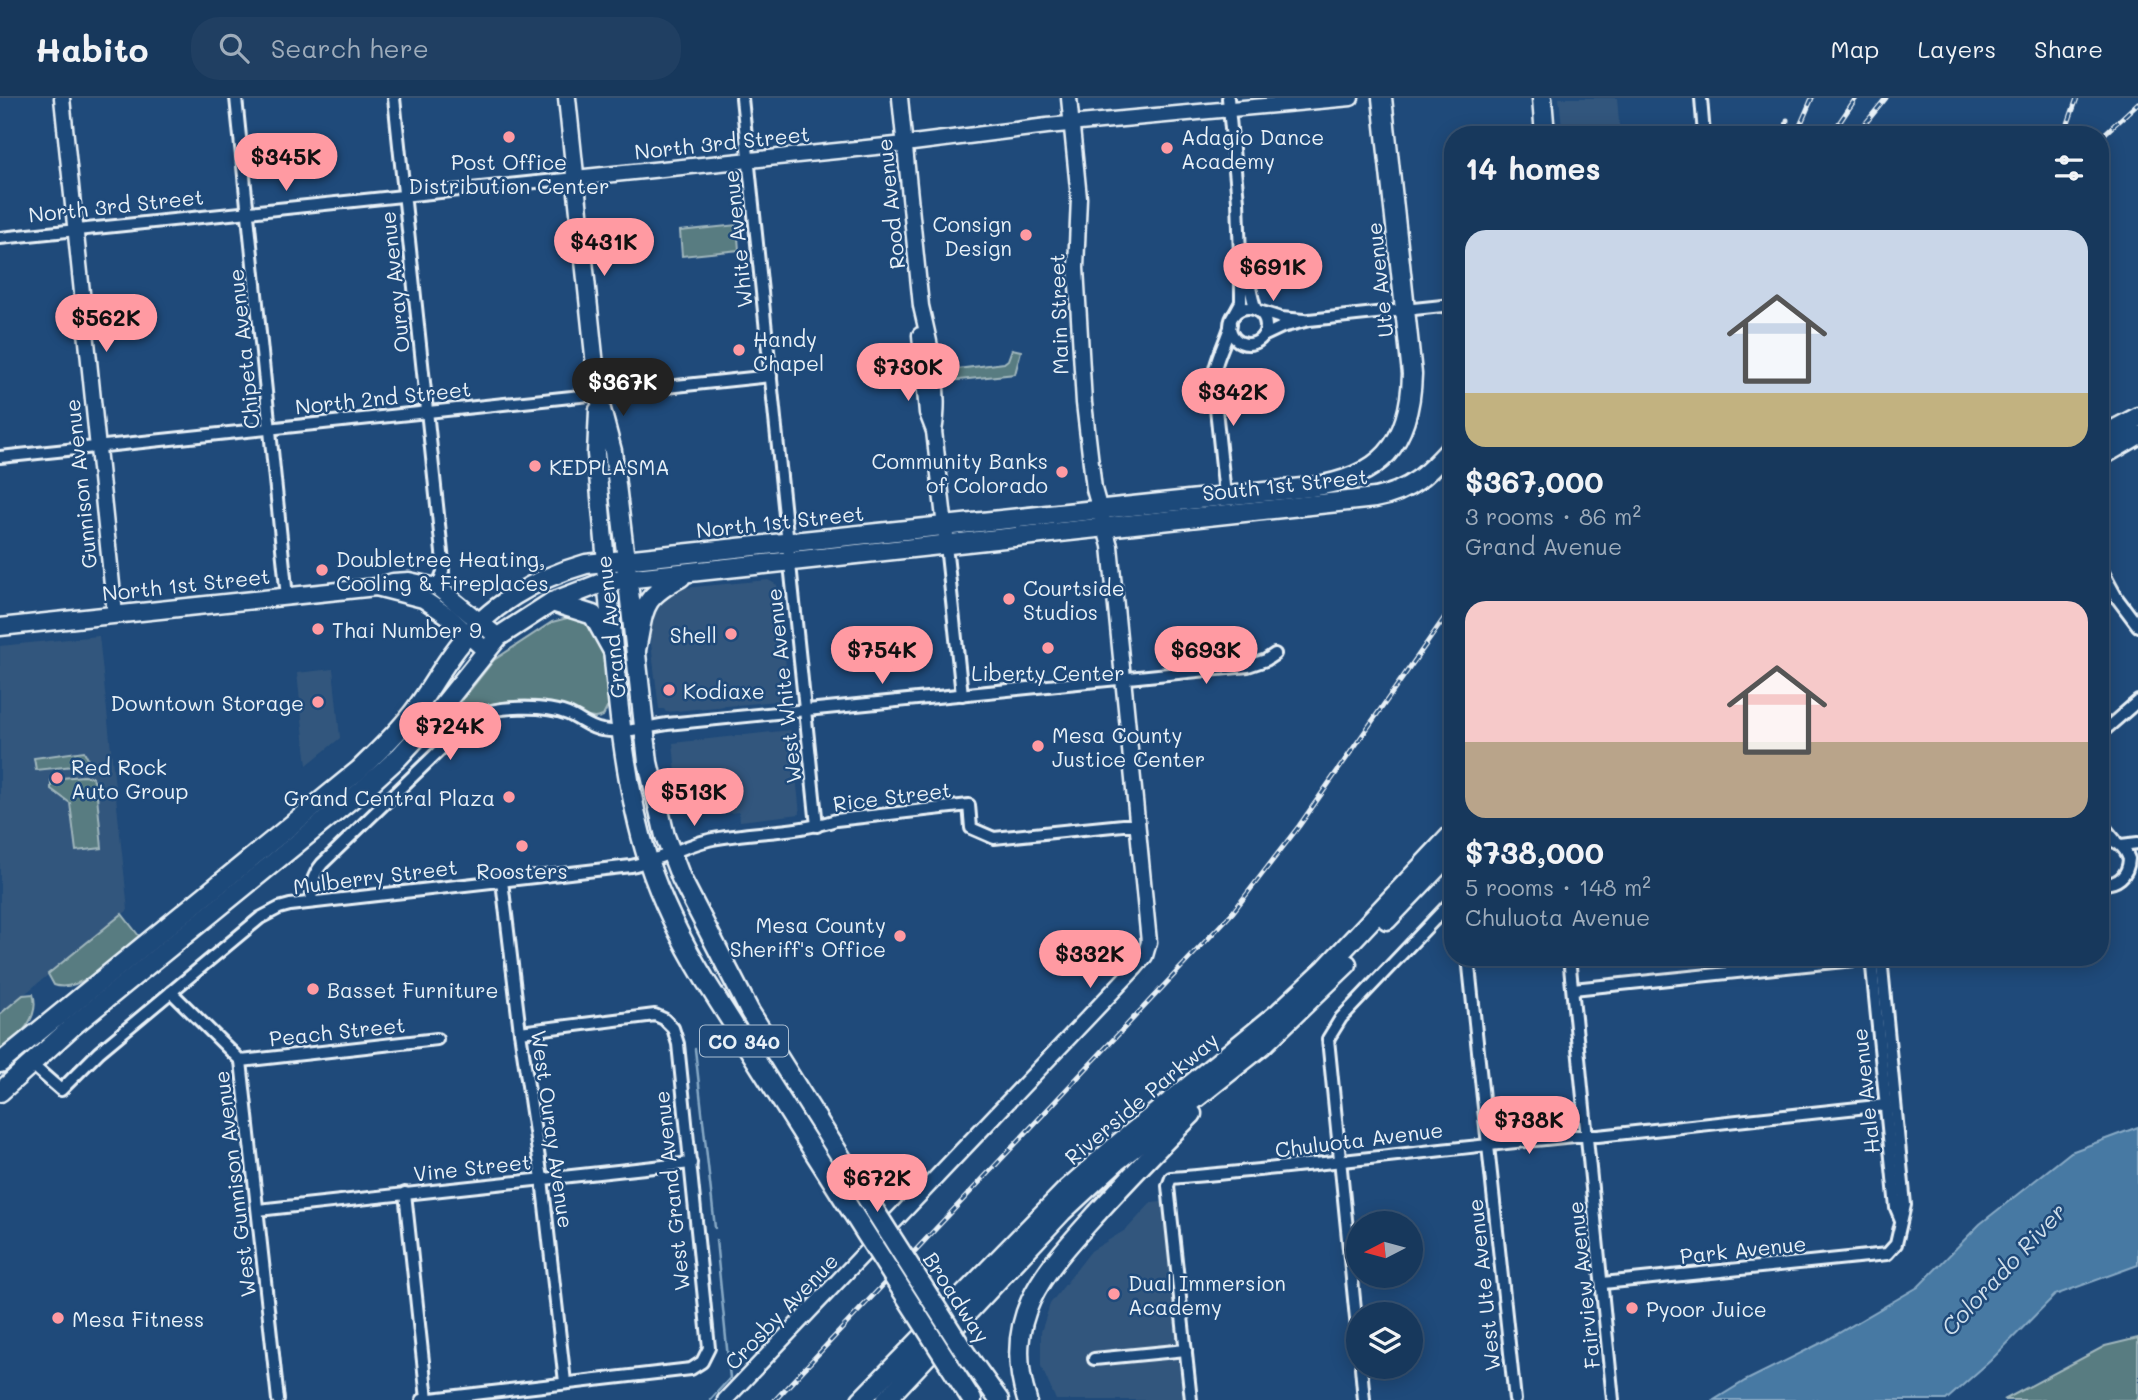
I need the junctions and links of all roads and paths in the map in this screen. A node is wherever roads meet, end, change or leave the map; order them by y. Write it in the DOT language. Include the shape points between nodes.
graph roads {
  1 [pos="62,98"];
  2 [pos="236,98"];
  3 [pos="394,98"];
  4 [pos="566,98"];
  5 [pos="742,98"];
  6 [pos="900,98"];
  7 [pos="1069,98"];
  8 [pos="1351,98"];
  9 [pos="1382,98"];
  10 [pos="1542,98"];
  11 [pos="1701,98"];
  12 [pos="1228,104"];
  13 [pos="1072,124"];
  14 [pos="1544,126"];
  15 [pos="1703,126"];
  16 [pos="905,144"];
  17 [pos="748,160"];
  18 [pos="575,178"];
  19 [pos="405,196"];
  20 [pos="248,213"];
  21 [pos="75,231"];
  22 [pos="0,239"];
  23 [pos="1240,251"];
  24 [pos="1444,306"];
  25 [pos="1257,311"];
  26 [pos="1405,311"];
  27 [pos="1232,319"];
  28 [pos="1309,320"];
  29 [pos="1263,337"];
  30 [pos="1248,344"];
  31 [pos="1221,355"];
  32 [pos="771,376"];
  33 [pos="598,394"];
  34 [pos="427,412"];
  35 [pos="2138,417"];
  36 [pos="270,428"];
  37 [pos="2109,432"];
  38 [pos="2138,435"];
  39 [pos="98,447"];
  40 [pos="2109,452"];
  41 [pos="1387,453"];
  42 [pos="1444,455"];
  43 [pos="0,457"];
  44 [pos="1224,495"];
  45 [pos="1100,508"];
  46 [pos="945,524"];
  47 [pos="1105,526"];
  48 [pos="788,542"];
  49 [pos="946,545"];
  50 [pos="626,561"];
  51 [pos="790,561"];
  52 [pos="606,562"];
  53 [pos="690,572"];
  54 [pos="628,579"];
  55 [pos="607,581"];
  56 [pos="2109,583"];
  57 [pos="376,587"];
  58 [pos="437,587"];
  59 [pos="287,597"];
  60 [pos="552,603"];
  61 [pos="115,614"];
  62 [pos="2138,626"];
  63 [pos="0,627"];
  64 [pos="475,629"];
  65 [pos="492,644"];
  66 [pos="636,650"];
  67 [pos="614,653"];
  68 [pos="1275,654"];
  69 [pos="1124,678"];
  70 [pos="962,695"];
  71 [pos="2138,701"];
  72 [pos="805,710"];
  73 [pos="2109,726"];
  74 [pos="644,727"];
  75 [pos="623,730"];
  76 [pos="1139,825"];
  77 [pos="817,826"];
  78 [pos="2109,832"];
  79 [pos="2109,842"];
  80 [pos="1444,843"];
  81 [pos="2118,843"];
  82 [pos="2138,843"];
  83 [pos="672,854"];
  84 [pos="1444,860"];
  85 [pos="649,863"];
  86 [pos="2133,864"];
  87 [pos="502,881"];
  88 [pos="2109,882"];
  89 [pos="312,902"];
  90 [pos="1444,909"];
  91 [pos="1149,942"];
  92 [pos="1469,966"];
  93 [pos="1570,966"];
  94 [pos="1799,966"];
  95 [pos="1877,966"];
  96 [pos="1878,966"];
  97 [pos="1573,989"];
  98 [pos="171,992"];
  99 [pos="520,1031"];
  100 [pos="438,1040"];
  101 [pos="1262,1046"];
  102 [pos="241,1061"];
  103 [pos="0,1063"];
  104 [pos="30,1063"];
  105 [pos="0,1092"];
  106 [pos="1885,1105"];
  107 [pos="1588,1136"];
  108 [pos="1488,1144"];
  109 [pos="1340,1160"];
  110 [pos="691,1163"];
  111 [pos="542,1179"];
  112 [pos="405,1194"];
  113 [pos="258,1210"];
  114 [pos="1901,1220"];
  115 [pos="1887,1254"];
  116 [pos="1602,1283"];
  117 [pos="1354,1302"];
  118 [pos="1186,1350"];
  119 [pos="1094,1359"];
  120 [pos="1362,1379"];
  121 [pos="565,1382"];
  122 [pos="278,1400"];
  123 [pos="424,1400"];
  124 [pos="725,1400"];
  125 [pos="861,1400"];
  126 [pos="886,1400"];
  127 [pos="972,1400"];
  128 [pos="999,1400"];
  129 [pos="1027,1400"];
  130 [pos="1191,1400"];
  131 [pos="1364,1400"];
  132 [pos="1515,1400"];
  133 [pos="1613,1400"];
  1 -- 21 [label="street, Gunnison Avenue"];
  2 -- 20 [label="street, Chipeta Avenue"];
  3 -- 19 [label="street, Ouray Avenue"];
  4 -- 18 [label="main road, Grand Avenue"];
  5 -- 17 [label="street, White Avenue"];
  6 -- 16 [label="street, Rood Avenue"];
  7 -- 13 [label="street, Main Street"];
  8 -- 12 [label="street, North 3rd Street"];
  9 -- 26 [label="main road, Ute Avenue"];
  10 -- 14 [label="main road"];
  11 -- 15 [label="street"];
  12 -- 13 [label="street, North 3rd Street"];
  12 -- 23 [label="street"];
  13 -- 16 [label="street, North 3rd Street"];
  13 -- 45 [label="street, Main Street" via="1079,198 1076,268 1082,376"];
  16 -- 17 [label="street, North 3rd Street"];
  16 -- 46 [label="street, Rood Avenue" via="921,306 938,413 934,431"];
  17 -- 18 [label="street, North 3rd Street"];
  17 -- 32 [label="street, White Avenue"];
  18 -- 19 [label="street, North 3rd Street"];
  18 -- 33 [label="main road, Grand Avenue"];
  19 -- 20 [label="street, North 3rd Street"];
  19 -- 34 [label="street, Ouray Avenue"];
  20 -- 21 [label="street, North 3rd Street"];
  20 -- 36 [label="street, Chipeta Avenue"];
  21 -- 22 [label="street, North 3rd Street"];
  21 -- 39 [label="street, Gunnison Avenue"];
  23 -- 25 [label="street"];
  23 -- 27 [label="street" via="1241,302"];
  24 -- 26 [label="street"];
  25 -- 27 [label="street" via="1244,309"];
  25 -- 28 [label="street"];
  25 -- 29 [label="street" via="1266,324"];
  26 -- 28 [label="street"];
  26 -- 41 [label="main road, Ute Avenue" via="1412,397 1399,435"];
  27 -- 30 [label="street" via="1235,338"];
  27 -- 31 [label="street"];
  28 -- 29 [label="street"];
  29 -- 30 [label="street"];
  30 -- 31 [label="street"];
  31 -- 44 [label="street" via="1213,380"];
  32 -- 33 [label="street, North 2nd Street"];
  32 -- 48 [label="street, White Avenue"];
  33 -- 34 [label="street, North 2nd Street"];
  33 -- 50 [label="main road, Grand Avenue" via="613,451"];
  33 -- 52 [label="main road, Grand Avenue" via="596,454"];
  34 -- 36 [label="street, North 2nd Street"];
  34 -- 58 [label="street, Ouray Avenue" via="443,562"];
  35 -- 37 [label="main road"];
  36 -- 39 [label="street, North 2nd Street"];
  36 -- 59 [label="street, Chipeta Avenue"];
  38 -- 40 [label="main road"];
  39 -- 43 [label="street, North 2nd Street"];
  39 -- 61 [label="street, Gunnison Avenue"];
  41 -- 44 [label="main road, South 1st Street" via="1362,474 1336,483"];
  42 -- 47 [label="main road, South 1st Street" via="1416,484 1388,496"];
  44 -- 45 [label="main road, South 1st Street"];
  45 -- 46 [label="main road, North 1st Street"];
  45 -- 47 [label="street, Main Street"];
  46 -- 48 [label="main road, North 1st Street"];
  46 -- 49 [label="street, Rood Avenue"];
  47 -- 49 [label="main road, North 1st Street"];
  47 -- 69 [label="street, Main Street"];
  48 -- 50 [label="main road, North 1st Street"];
  48 -- 51 [label="street, West White Avenue"];
  49 -- 51 [label="main road, North 1st Street"];
  49 -- 70 [label="street"];
  50 -- 52 [label="main road, North 1st Street"];
  50 -- 54 [label="main road, Grand Avenue / CO 340"];
  51 -- 53 [label="main road, North 1st Street"];
  51 -- 72 [label="street, West White Avenue"];
  52 -- 55 [label="main road, CO 340"];
  52 -- 64 [label="main road, North 1st Street" via="570,568 526,587"];
  53 -- 54 [label="main road, North 1st Street"];
  53 -- 66 [label="main road" via="648,600"];
  54 -- 55 [label="main road, North 1st Street"];
  54 -- 66 [label="main road, Grand Avenue / CO 340"];
  55 -- 60 [label="main road, North 1st Street"];
  55 -- 67 [label="main road, CO 340"];
  56 -- 62 [label="street"];
  57 -- 58 [label="main road, North 1st Street" via="409,582"];
  57 -- 59 [label="main road, North 1st Street"];
  57 -- 64 [label="main road, North 1st Street" via="423,598"];
  58 -- 64 [label="main road, North 1st Street"];
  59 -- 61 [label="main road, North 1st Street"];
  60 -- 65 [label="main road, North 1st Street"];
  60 -- 67 [label="main road" via="593,615"];
  61 -- 63 [label="main road, North 1st Street"];
  64 -- 65 [label="main road, North 1st Street"];
  64 -- 103 [label="main road" via="411,716 359,770"];
  65 -- 104 [label="main road" via="421,733 374,780"];
  66 -- 74 [label="main road, Grand Avenue / CO 340"];
  67 -- 75 [label="main road, CO 340"];
  68 -- 69 [label="street" via="1248,666"];
  69 -- 70 [label="street"];
  69 -- 76 [label="street, Main Street"];
  70 -- 72 [label="street"];
  71 -- 73 [label="street"];
  72 -- 74 [label="street"];
  72 -- 77 [label="street, West White Avenue"];
  74 -- 75 [label="street"];
  74 -- 83 [label="main road, Grand Avenue / CO 340" via="652,787"];
  75 -- 85 [label="main road, CO 340" via="631,793"];
  75 -- 89 [label="street" via="603,731 560,712 527,707 476,716 322,863 310,888"];
  76 -- 77 [label="street, Rice Street" via="994,838 971,828 970,805"];
  76 -- 91 [label="street, Main Street"];
  77 -- 83 [label="street, Rice Street" via="711,839"];
  78 -- 81 [label="street"];
  79 -- 81 [label="street"];
  80 -- 125 [label="main road, Riverside Parkway" via="1285,1007 1067,1189"];
  81 -- 82 [label="street"];
  81 -- 86 [label="street"];
  83 -- 85 [label="street, Mulberry Street"];
  83 -- 128 [label="main road, Broadway / CO 340, bridge" via="750,1012"];
  84 -- 101 [label="main road, Riverside Parkway"];
  85 -- 87 [label="street, Mulberry Street"];
  85 -- 127 [label="main road, Broadway / CO 340, bridge" via="685,947"];
  86 -- 88 [label="street"];
  87 -- 89 [label="street, Mulberry Street"];
  87 -- 99 [label="street, West Ouray Avenue"];
  89 -- 98 [label="street, Mulberry Street" via="279,908 260,918"];
  90 -- 109 [label="street" via="1341,1018 1328,1039"];
  91 -- 124 [label="street, Crosby Avenue" via="1135,968"];
  92 -- 108 [label="street, West Ute Avenue"];
  93 -- 97 [label="street, Fairview Avenue"];
  94 -- 97 [label="street"];
  95 -- 106 [label="street, Hale Avenue"];
  96 -- 114 [label="street, Hale Avenue" via="1906,1205"];
  97 -- 107 [label="street, Fairview Avenue"];
  98 -- 102 [label="street, West Gunnison Avenue"];
  98 -- 104 [label="street, Mulberry Street" via="61,1090"];
  99 -- 110 [label="street, West Grand Avenue" via="644,1016 664,1019 676,1035"];
  99 -- 111 [label="street, West Ouray Avenue"];
  100 -- 102 [label="street, Peach Street"];
  101 -- 126 [label="main road, Riverside Parkway" via="1117,1161 1062,1212"];
  101 -- 129 [label="main road" via="1137,1169 1043,1276 1027,1307 1020,1341"];
  102 -- 113 [label="street, West Gunnison Avenue"];
  104 -- 105 [label="main road"];
  106 -- 107 [label="street, Chuluota Avenue"];
  106 -- 114 [label="street, Hale Avenue"];
  107 -- 108 [label="street, Chuluota Avenue"];
  107 -- 116 [label="street, Fairview Avenue"];
  108 -- 109 [label="street, Chuluota Avenue"];
  108 -- 132 [label="street, West Ute Avenue"];
  109 -- 117 [label="street"];
  109 -- 118 [label="street, Chuluota Avenue" via="1171,1178 1168,1186"];
  110 -- 111 [label="street, Vine Street"];
  110 -- 121 [label="street, West Grand Avenue" via="709,1338 702,1362 691,1369"];
  111 -- 112 [label="street, Vine Street"];
  111 -- 121 [label="street, West Ouray Avenue"];
  112 -- 113 [label="street, Vine Street"];
  112 -- 123 [label="street"];
  113 -- 122 [label="street, West Gunnison Avenue"];
  114 -- 115 [label="street, Hale Avenue" via="1896,1244"];
  115 -- 116 [label="street, Park Avenue"];
  116 -- 133 [label="street, Fairview Avenue"];
  118 -- 119 [label="street"];
  118 -- 130 [label="street"];
  120 -- 131 [label="street"];
  121 -- 123 [label="street"];
}
